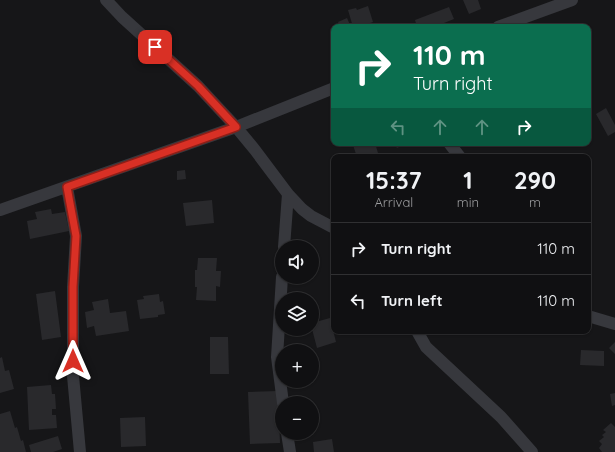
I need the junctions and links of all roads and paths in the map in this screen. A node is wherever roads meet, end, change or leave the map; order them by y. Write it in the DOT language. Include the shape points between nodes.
graph roads {
  1 [pos="106,0"];
  2 [pos="572,0"];
  3 [pos="506,24"];
  4 [pos="331,89"];
  5 [pos="236,127"];
  6 [pos="451,146"];
  7 [pos="458,154"];
  8 [pos="67,187"];
  9 [pos="288,194"];
  10 [pos="0,210"];
  11 [pos="331,226"];
  12 [pos="285,240"];
  13 [pos="281,284"];
  14 [pos="591,317"];
  15 [pos="615,324"];
  16 [pos="419,334"];
  17 [pos="282,396"];
  18 [pos="288,440"];
  19 [pos="80,452"];
  20 [pos="290,452"];
  21 [pos="532,452"];
  1 -- 5 [label="street" via="198,86"];
  2 -- 3 [label="street"];
  4 -- 5 [label="street"];
  5 -- 8 [label="street"];
  5 -- 9 [label="street"];
  6 -- 7 [label="street"];
  8 -- 10 [label="street"];
  8 -- 19 [label="street" via="76,236 73,376"];
  9 -- 11 [label="street" via="311,216"];
  9 -- 12 [label="street"];
  13 -- 17 [label="street" via="276,357"];
  14 -- 15 [label="street"];
  16 -- 21 [label="street" via="426,347 501,417"];
  18 -- 20 [label="street"];
}
